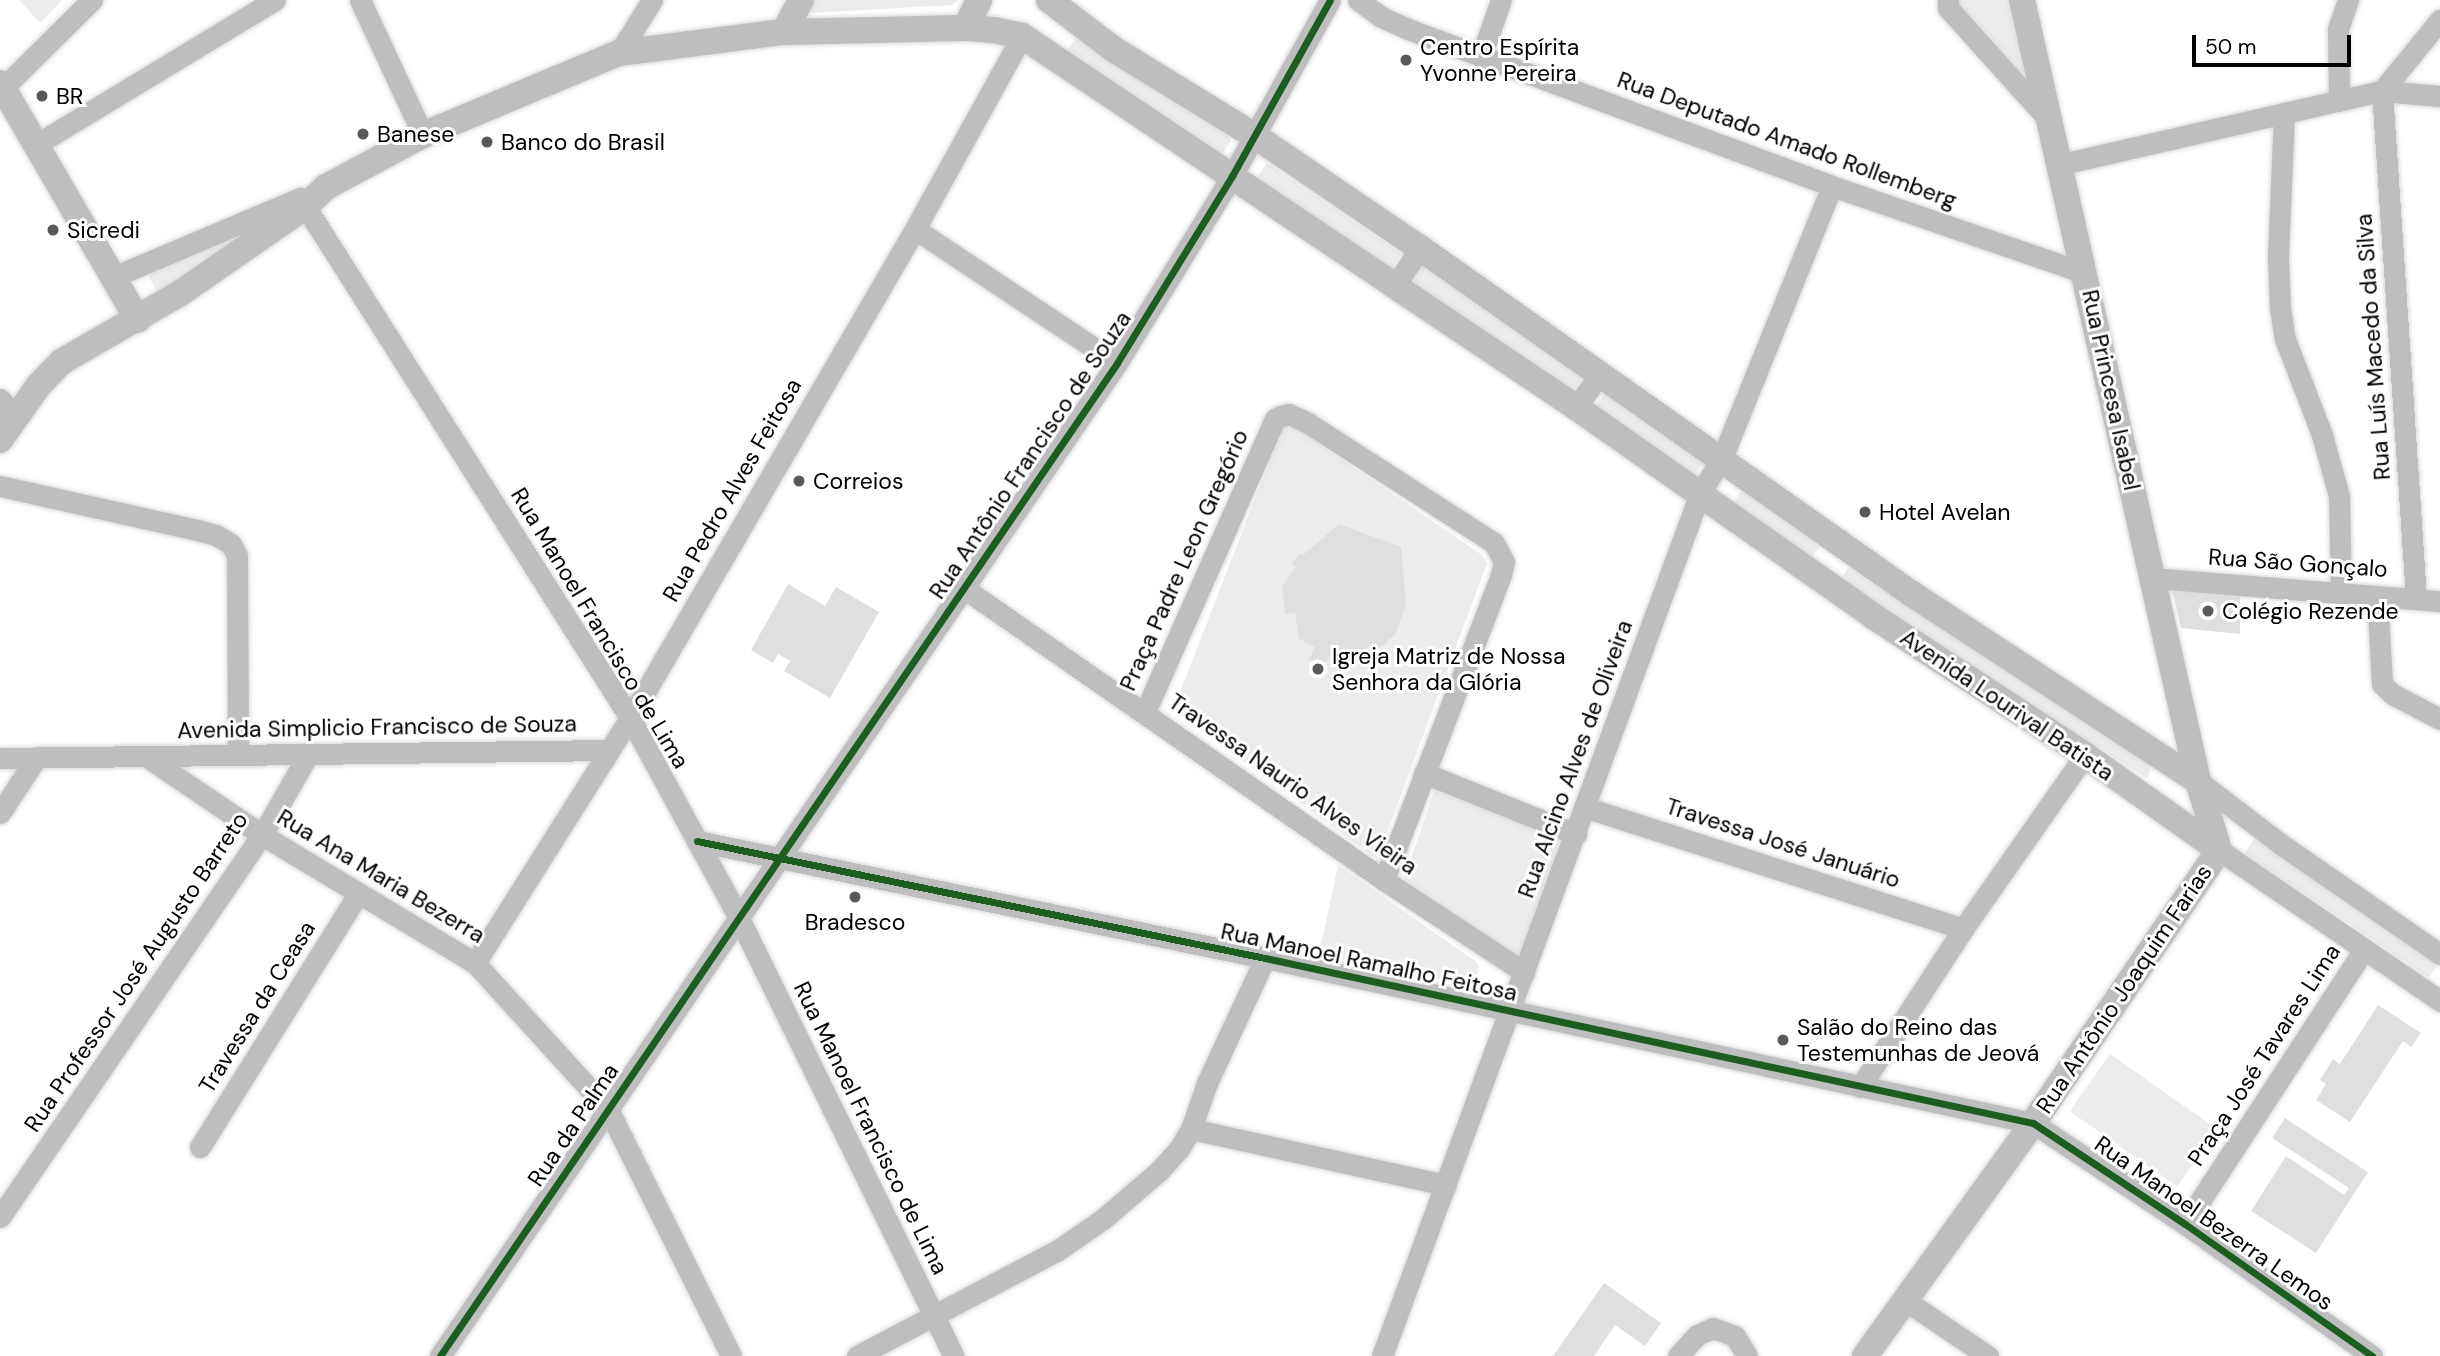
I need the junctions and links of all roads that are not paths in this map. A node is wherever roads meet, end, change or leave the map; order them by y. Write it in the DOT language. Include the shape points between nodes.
graph roads {
  1 [pos="92,0"];
  2 [pos="275,0"];
  3 [pos="360,0"];
  4 [pos="652,0"];
  5 [pos="801,0"];
  6 [pos="979,0"];
  7 [pos="1049,0"];
  8 [pos="1330,0"];
  9 [pos="1358,0"];
  10 [pos="1501,0"];
  11 [pos="1948,0"];
  12 [pos="2022,0"];
  13 [pos="2348,0"];
  14 [pos="2440,20"];
  15 [pos="965,28"];
  16 [pos="785,32"];
  17 [pos="1022,36"];
  18 [pos="619,53"];
  19 [pos="1481,57"];
  20 [pos="1,86"];
  21 [pos="2382,91"];
  22 [pos="2440,96"];
  23 [pos="2339,101"];
  24 [pos="2284,113"];
  25 [pos="2050,121"];
  26 [pos="424,135"];
  27 [pos="1255,136"];
  28 [pos="37,144"];
  29 [pos="2062,164"];
  30 [pos="1232,176"];
  31 [pos="1832,186"];
  32 [pos="303,202"];
  33 [pos="915,229"];
  34 [pos="1420,248"];
  35 [pos="2085,273"];
  36 [pos="113,277"];
  37 [pos="1395,286"];
  38 [pos="138,320"];
  39 [pos="1117,363"];
  40 [pos="1600,374"];
  41 [pos="1576,407"];
  42 [pos="8,408"];
  43 [pos="0,440"];
  44 [pos="1722,458"];
  45 [pos="0,485"];
  46 [pos="1700,494"];
  47 [pos="2152,578"];
  48 [pos="965,589"];
  49 [pos="2341,594"];
  50 [pos="2377,596"];
  51 [pos="2416,598"];
  52 [pos="2440,601"];
  53 [pos="1145,712"];
  54 [pos="630,718"];
  55 [pos="2440,719"];
  56 [pos="608,750"];
  57 [pos="309,753"];
  58 [pos="238,755"];
  59 [pos="2085,755"];
  60 [pos="37,757"];
  61 [pos="147,757"];
  62 [pos="0,758"];
  63 [pos="1424,773"];
  64 [pos="2198,781"];
  65 [pos="1587,808"];
  66 [pos="0,813"];
  67 [pos="1576,834"];
  68 [pos="262,835"];
  69 [pos="697,841"];
  70 [pos="2219,850"];
  71 [pos="778,858"];
  72 [pos="1384,880"];
  73 [pos="358,894"];
  74 [pos="738,916"];
  75 [pos="1964,929"];
  76 [pos="2364,949"];
  77 [pos="2440,954"];
  78 [pos="1265,958"];
  79 [pos="475,962"];
  80 [pos="1524,972"];
  81 [pos="2440,1001"];
  82 [pos="1510,1012"];
  83 [pos="1860,1087"];
  84 [pos="608,1109"];
  85 [pos="2033,1123"];
  86 [pos="1191,1129"];
  87 [pos="200,1147"];
  88 [pos="1446,1185"];
  89 [pos="0,1217"];
  90 [pos="2185,1224"];
  91 [pos="1906,1301"];
  92 [pos="935,1318"];
  93 [pos="2358,1352"];
  94 [pos="440,1356"];
  95 [pos="732,1356"];
  96 [pos="857,1356"];
  97 [pos="954,1356"];
  98 [pos="1382,1356"];
  99 [pos="1678,1356"];
  100 [pos="1746,1356"];
  101 [pos="1865,1356"];
  102 [pos="1988,1356"];
  1 -- 20 [label="street"];
  2 -- 28 [label="street"];
  3 -- 26 [label="street"];
  4 -- 18 [label="street"];
  5 -- 16 [label="main road"];
  6 -- 15 [label="main road"];
  7 -- 27 [label="main road, Avenida Lourival Batista" via="1113,49"];
  8 -- 27 [label="street, Rua Antônio Francisco de Souza"];
  9 -- 19 [label="street, Rua Deputado Amado Rollemberg" via="1381,17"];
  10 -- 19 [label="street"];
  11 -- 25 [label="street" via="1948,8"];
  12 -- 25 [label="main road, Rua Princesa Isabel"];
  13 -- 23 [label="street" via="2338,29"];
  14 -- 21 [label="street"];
  15 -- 16 [label="main road"];
  15 -- 17 [label="main road"];
  16 -- 18 [label="main road"];
  17 -- 30 [label="main road, Avenida Lourival Batista"];
  17 -- 33 [label="street, Rua Pedro Alves Feitosa"];
  18 -- 26 [label="main road"];
  19 -- 31 [label="street, Rua Deputado Amado Rollemberg"];
  20 -- 28 [label="main road"];
  21 -- 22 [label="street"];
  21 -- 23 [label="street"];
  21 -- 51 [label="street, Rua Luís Macedo da Silva"];
  23 -- 24 [label="street"];
  24 -- 29 [label="street"];
  24 -- 49 [label="street" via="2280,308 2286,339 2339,496"];
  25 -- 29 [label="main road, Rua Princesa Isabel"];
  26 -- 32 [label="main road"];
  27 -- 30 [label="street, Rua Antônio Francisco de Souza"];
  27 -- 34 [label="main road, Avenida Lourival Batista"];
  28 -- 36 [label="main road"];
  29 -- 35 [label="main road, Rua Princesa Isabel"];
  30 -- 37 [label="main road, Avenida Lourival Batista"];
  30 -- 39 [label="street, Rua Antônio Francisco de Souza"];
  31 -- 35 [label="street, Rua Deputado Amado Rollemberg"];
  31 -- 44 [label="street, Rua Alcino Alves de Oliveira"];
  32 -- 36 [label="street"];
  32 -- 38 [label="main road"];
  32 -- 54 [label="street, Rua Manoel Francisco de Lima"];
  33 -- 39 [label="street"];
  33 -- 54 [label="street, Rua Pedro Alves Feitosa"];
  34 -- 37 [label="street"];
  34 -- 40 [label="main road, Avenida Lourival Batista"];
  35 -- 47 [label="main road, Rua Princesa Isabel"];
  36 -- 38 [label="main road"];
  37 -- 41 [label="main road, Avenida Lourival Batista"];
  38 -- 42 [label="main road" via="61,362"];
  39 -- 48 [label="street, Rua Antônio Francisco de Souza"];
  40 -- 41 [label="street"];
  40 -- 44 [label="main road, Avenida Lourival Batista"];
  41 -- 46 [label="main road, Avenida Lourival Batista"];
  42 -- 43 [label="main road"];
  44 -- 46 [label="street, Rua Alcino Alves de Oliveira"];
  44 -- 64 [label="main road, Avenida Lourival Batista" via="1912,594"];
  45 -- 58 [label="street" via="197,530 231,544 237,556"];
  46 -- 59 [label="main road, Avenida Lourival Batista" via="1875,618"];
  46 -- 65 [label="street, Rua Alcino Alves de Oliveira"];
  47 -- 49 [label="street, Rua São Gonçalo"];
  47 -- 64 [label="main road, Rua Princesa Isabel"];
  48 -- 53 [label="street, Travessa Naurio Alves Vieira"];
  48 -- 71 [label="street, Rua Antônio Francisco de Souza"];
  49 -- 50 [label="street, Rua São Gonçalo"];
  50 -- 51 [label="street, Rua São Gonçalo"];
  50 -- 55 [label="street" via="2382,684"];
  51 -- 52 [label="street, Rua São Gonçalo"];
  53 -- 63 [label="street, Praça Padre Leon Gregório" via="1275,419 1289,414 1501,551 1501,575"];
  53 -- 72 [label="street, Travessa Naurio Alves Vieira"];
  54 -- 56 [label="street, Rua Pedro Alves Feitosa"];
  54 -- 69 [label="street, Rua Manoel Francisco de Lima"];
  56 -- 57 [label="street, Avenida Simplicio Francisco de Souza"];
  56 -- 79 [label="street, Rua Pedro Alves Feitosa"];
  57 -- 58 [label="street, Avenida Simplicio Francisco de Souza"];
  57 -- 68 [label="street, Rua Professor José Augusto Barreto"];
  58 -- 61 [label="street, Avenida Simplicio Francisco de Souza"];
  59 -- 70 [label="main road, Avenida Lourival Batista"];
  59 -- 75 [label="street"];
  60 -- 61 [label="street, Avenida Simplicio Francisco de Souza"];
  60 -- 62 [label="street, Avenida Simplicio Francisco de Souza"];
  60 -- 66 [label="street"];
  61 -- 68 [label="street, Rua Ana Maria Bezerra"];
  63 -- 67 [label="street"];
  63 -- 72 [label="street, Praça Padre Leon Gregório"];
  64 -- 70 [label="main road, Rua Antônio Joaquim Farias"];
  64 -- 77 [label="street, Avenida Lourival Batista" via="2281,845"];
  65 -- 67 [label="street, Rua Alcino Alves de Oliveira"];
  65 -- 75 [label="street, Travessa José Januário"];
  67 -- 80 [label="street, Rua Alcino Alves de Oliveira"];
  68 -- 73 [label="street, Rua Ana Maria Bezerra"];
  68 -- 89 [label="street, Rua Professor José Augusto Barreto"];
  69 -- 71 [label="street, Rua Manoel Ramalho Feitosa"];
  69 -- 74 [label="street, Rua Manoel Francisco de Lima"];
  70 -- 76 [label="street, Avenida Lourival Batista"];
  70 -- 85 [label="main road, Rua Antônio Joaquim Farias"];
  71 -- 74 [label="street, Rua Antônio Francisco de Souza"];
  71 -- 78 [label="street, Rua Manoel Ramalho Feitosa"];
  72 -- 80 [label="street, Travessa Naurio Alves Vieira"];
  73 -- 79 [label="street, Rua Ana Maria Bezerra"];
  73 -- 87 [label="street, Travessa da Ceasa"];
  74 -- 84 [label="street, Rua da Palma"];
  74 -- 92 [label="street, Rua Manoel Francisco de Lima"];
  75 -- 83 [label="street"];
  76 -- 81 [label="street, Avenida Lourival Batista"];
  76 -- 90 [label="street, Praça José Tavares Lima"];
  78 -- 82 [label="street, Rua Manoel Ramalho Feitosa"];
  78 -- 86 [label="street" via="1207,1083"];
  79 -- 84 [label="street, Rua Ana Maria Bezerra"];
  80 -- 82 [label="street, Rua Alcino Alves de Oliveira"];
  82 -- 83 [label="street, Rua Manoel Ramalho Feitosa"];
  82 -- 88 [label="street, Rua Alcino Alves de Oliveira"];
  83 -- 85 [label="street, Rua Manoel Ramalho Feitosa"];
  84 -- 94 [label="street, Rua da Palma"];
  84 -- 95 [label="street, Rua Ana Maria Bezerra"];
  85 -- 90 [label="street, Rua Manoel Bezerra Lemos"];
  85 -- 91 [label="main road, Rua Antônio Joaquim Farias"];
  86 -- 88 [label="street"];
  86 -- 92 [label="street" via="1159,1171 1084,1233"];
  88 -- 98 [label="street, Rua Alcino Alves de Oliveira"];
  90 -- 93 [label="street, Rua Manoel Bezerra Lemos"];
  91 -- 101 [label="main road, Rua Antônio Joaquim Farias"];
  91 -- 102 [label="street"];
  92 -- 96 [label="street"];
  92 -- 97 [label="street, Rua Manoel Francisco de Lima"];
  99 -- 100 [label="street" via="1697,1335 1713,1328 1735,1336"];
}
